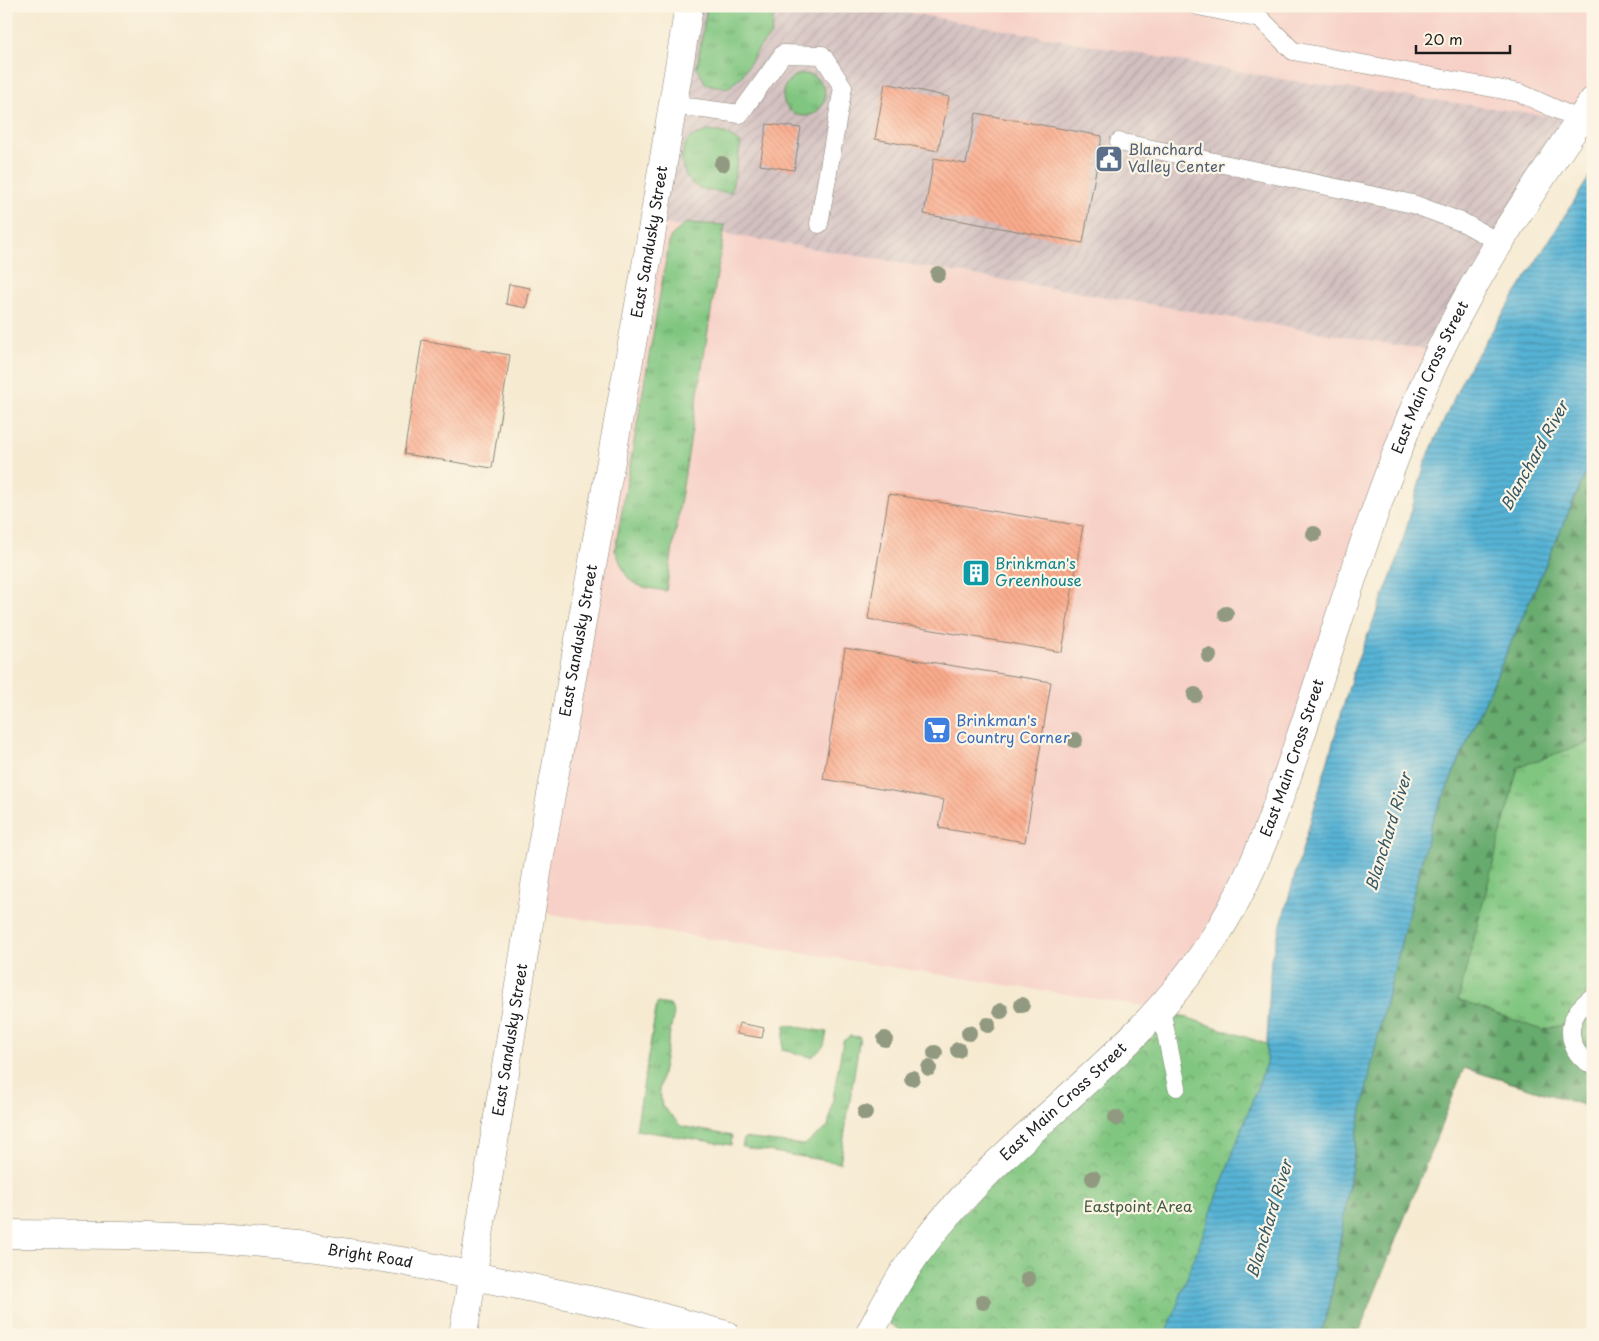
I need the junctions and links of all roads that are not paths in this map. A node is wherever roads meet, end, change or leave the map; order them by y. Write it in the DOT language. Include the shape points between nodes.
graph roads {
  1 [pos="689,6"];
  2 [pos="1198,6"];
  3 [pos="1250,11"];
  4 [pos="673,106"];
  5 [pos="1586,111"];
  6 [pos="1119,142"];
  7 [pos="819,224"];
  8 [pos="1500,243"];
  9 [pos="1593,996"];
  10 [pos="1161,1009"];
  11 [pos="1593,1065"];
  12 [pos="1177,1087"];
  13 [pos="6,1234"];
  14 [pos="472,1276"];
  15 [pos="463,1335"];
  16 [pos="726,1335"];
  17 [pos="869,1335"];
  1 -- 4 [label="main road, East Sandusky Street"];
  2 -- 3 [label="lane"];
  3 -- 5 [label="lane" via="1293,51 1520,92"];
  4 -- 7 [label="lane" via="740,114 783,54 822,55 843,87"];
  4 -- 14 [label="main road, East Sandusky Street" via="538,867"];
  5 -- 8 [label="main road, East Main Cross Street"];
  6 -- 8 [label="lane" via="1413,204 1464,223"];
  8 -- 10 [label="main road, East Main Cross Street" via="1444,342 1414,407 1259,852 1216,935"];
  9 -- 11 [label="lane" via="1576,1014 1570,1036 1576,1052"];
  10 -- 12 [label="lane"];
  10 -- 17 [label="main road, East Main Cross Street" via="957,1204 898,1280"];
  13 -- 14 [label="main road, Bright Road" via="134,1236 316,1248"];
  14 -- 15 [label="main road, East Sandusky Street"];
  14 -- 16 [label="main road, Bright Road" via="628,1308"];
}
